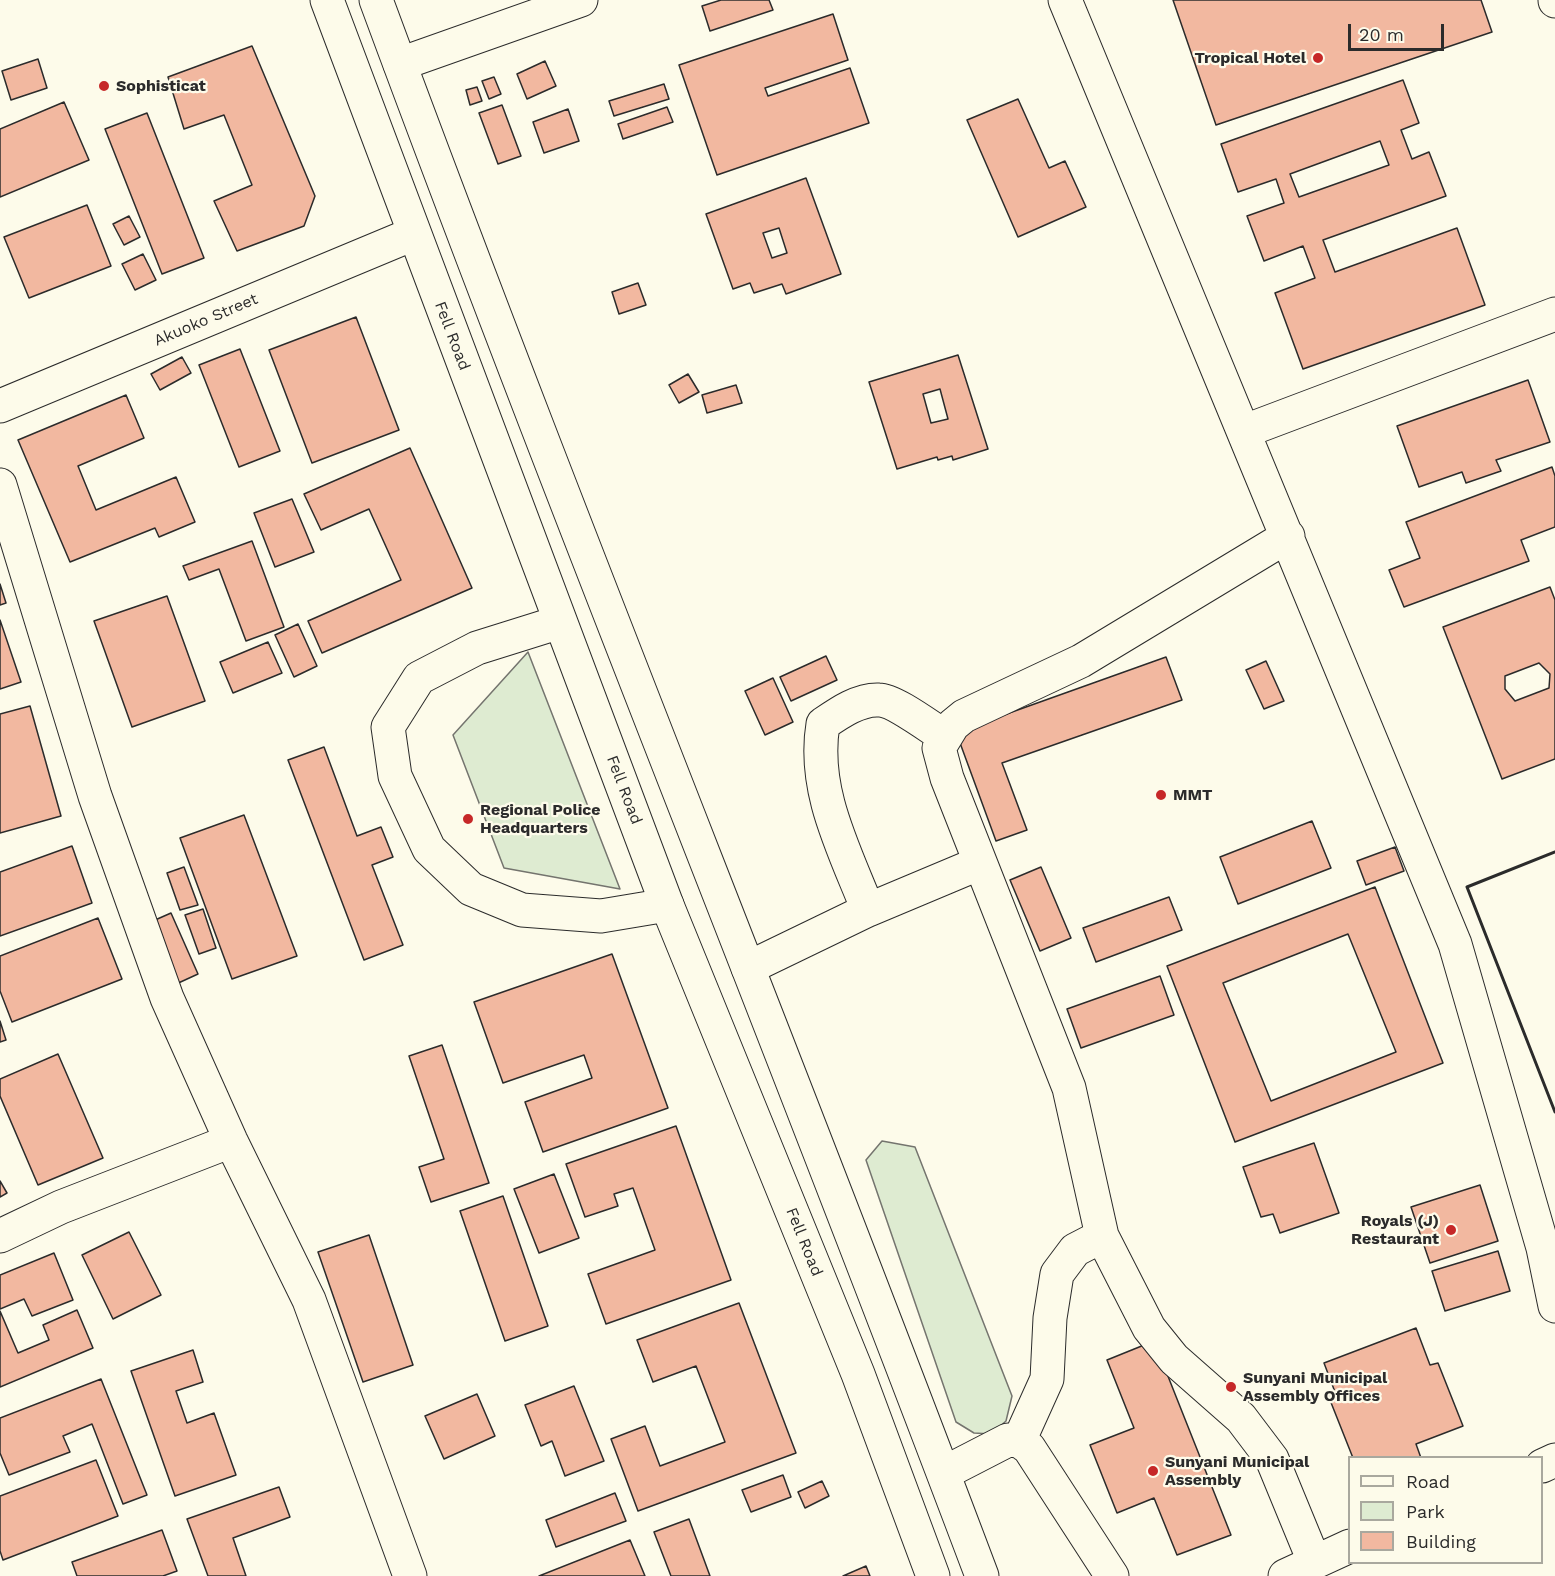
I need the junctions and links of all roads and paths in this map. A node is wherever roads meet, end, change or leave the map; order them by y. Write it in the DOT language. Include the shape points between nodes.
graph roads {
  1 [pos="327,0"];
  2 [pos="376,0"];
  3 [pos="580,0"];
  4 [pos="1065,0"];
  5 [pos="400,64"];
  6 [pos="413,234"];
  7 [pos="1555,314"];
  8 [pos="0,406"];
  9 [pos="1245,431"];
  10 [pos="0,485"];
  11 [pos="1288,536"];
  12 [pos="560,622"];
  13 [pos="944,736"];
  14 [pos="980,863"];
  15 [pos="668,905"];
  16 [pos="868,910"];
  17 [pos="748,968"];
  18 [pos="231,1141"];
  19 [pos="0,1236"];
  20 [pos="1102,1236"];
  21 [pos="1555,1306"];
  22 [pos="1019,1441"];
  23 [pos="944,1473"];
  24 [pos="1348,1547"];
  25 [pos="1314,1561"];
  26 [pos="411,1576"];
  27 [pos="933,1576"];
  28 [pos="982,1576"];
  29 [pos="1112,1576"];
  30 [pos="1285,1576"];
  1 -- 6 [label="street, Fell Road"];
  2 -- 5 [label="street"];
  3 -- 5 [label="street"];
  4 -- 9 [label="street"];
  5 -- 17 [label="street"];
  6 -- 8 [label="street, Akuoko Street"];
  6 -- 12 [label="street, Fell Road"];
  7 -- 9 [label="street"];
  9 -- 11 [label="street"];
  10 -- 18 [label="street" via="99,807 167,998"];
  11 -- 13 [label="street" via="1081,661 964,716"];
  11 -- 21 [label="street" via="1455,944 1543,1248"];
  12 -- 15 [label="street, Fell Road"];
  12 -- 15 [label="street" via="477,648 419,678 388,727 394,776 429,849 471,889 522,910 601,916"];
  13 -- 14 [label="street" via="939,748 945,770"];
  13 -- 16 [label="street" via="879,699 850,706 823,724 819,748 823,794"];
  14 -- 16 [label="street"];
  14 -- 20 [label="street" via="1069,1088"];
  15 -- 27 [label="street, Fell Road" via="858,1374"];
  16 -- 17 [label="street"];
  17 -- 23 [label="street"];
  18 -- 19 [label="street" via="61,1207"];
  18 -- 26 [label="street" via="309,1300"];
  20 -- 22 [label="street" via="1074,1250 1057,1274 1047,1379"];
  20 -- 25 [label="street" via="1149,1328 1174,1359 1241,1418 1272,1459"];
  22 -- 23 [label="street" via="1008,1440"];
  22 -- 29 [label="street" via="1029,1448"];
  23 -- 28 [label="street"];
  24 -- 25 [label="street"];
  25 -- 30 [label="street"];
}
